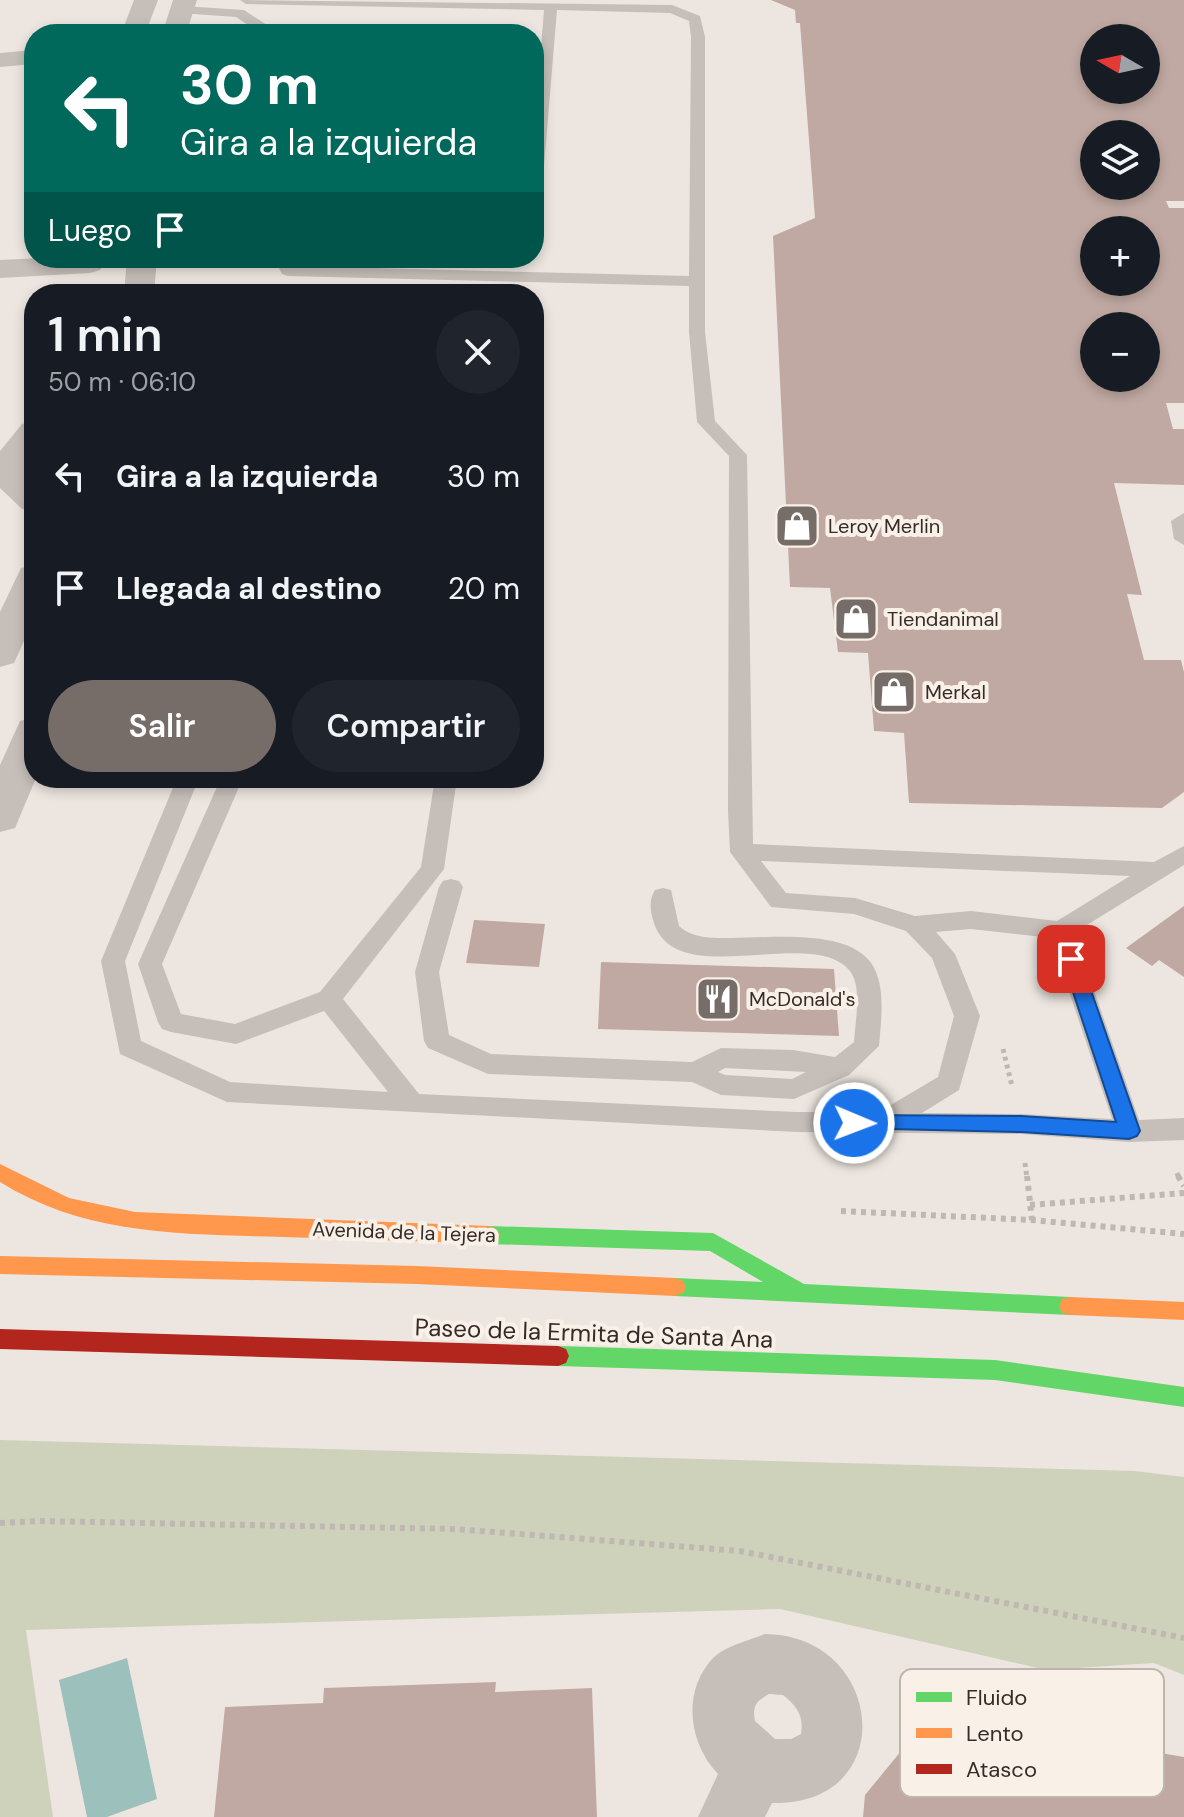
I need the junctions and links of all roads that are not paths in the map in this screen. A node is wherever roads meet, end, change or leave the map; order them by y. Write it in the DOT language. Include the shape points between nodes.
graph roads {
  1 [pos="146,0"];
  2 [pos="246,0"];
  3 [pos="184,5"];
  4 [pos="551,8"];
  5 [pos="137,24"];
  6 [pos="177,24"];
  7 [pos="257,24"];
  8 [pos="24,58"];
  9 [pos="0,60"];
  10 [pos="544,98"];
  11 [pos="24,267"];
  12 [pos="287,268"];
  13 [pos="0,269"];
  14 [pos="698,281"];
  15 [pos="492,284"];
  16 [pos="544,285"];
  17 [pos="24,440"];
  18 [pos="5,460"];
  19 [pos="24,495"];
  20 [pos="1184,519"];
  21 [pos="1184,539"];
  22 [pos="24,599"];
  23 [pos="0,655"];
  24 [pos="24,756"];
  25 [pos="184,788"];
  26 [pos="228,788"];
  27 [pos="444,788"];
  28 [pos="0,818"];
  29 [pos="742,852"];
  30 [pos="1184,854"];
  31 [pos="1160,870"];
  32 [pos="451,887"];
  33 [pos="663,896"];
  34 [pos="915,925"];
  35 [pos="1061,930"];
  36 [pos="329,999"];
  37 [pos="412,1104"];
  38 [pos="883,1123"];
  39 [pos="1184,1129"];
  40 [pos="1129,1131"];
  41 [pos="0,1172"];
  42 [pos="0,1265"];
  43 [pos="804,1295"];
  44 [pos="1184,1311"];
  45 [pos="0,1339"];
  46 [pos="1184,1397"];
  1 -- 5 [label="street"];
  2 -- 4 [label="lane"];
  3 -- 6 [label="street"];
  3 -- 7 [label="lane" via="239,13"];
  4 -- 10 [label="lane"];
  4 -- 14 [label="lane" via="672,9 695,19"];
  8 -- 9 [label="street"];
  11 -- 13 [label="street"];
  12 -- 15 [label="lane"];
  14 -- 16 [label="lane"];
  14 -- 29 [label="lane" via="706,422 738,455"];
  17 -- 18 [label="street"];
  18 -- 19 [label="street" via="16,489"];
  20 -- 21 [label="lane"];
  22 -- 23 [label="street"];
  24 -- 28 [label="street"];
  25 -- 37 [label="lane" via="113,961 129,1047 227,1092"];
  26 -- 36 [label="lane" via="150,964 171,1022 236,1034"];
  27 -- 36 [label="lane" via="432,869"];
  29 -- 31 [label="lane"];
  29 -- 34 [label="lane" via="779,901 855,906"];
  30 -- 31 [label="lane"];
  31 -- 35 [label="lane"];
  32 -- 33 [label="lane" via="427,972 437,1041 488,1064 696,1072 721,1085 794,1089 840,1068 866,1046 870,1011 862,967 844,951 699,945 675,936 663,918"];
  34 -- 35 [label="lane" via="971,920"];
  34 -- 38 [label="lane" via="943,954 967,1016 950,1083"];
  35 -- 40 [label="lane"];
  36 -- 37 [label="lane"];
  37 -- 38 [label="lane"];
  38 -- 40 [label="lane"];
  39 -- 40 [label="lane"];
  41 -- 43 [label="main road, Avenida de la Tejera" via="15,1185 81,1213 144,1223 713,1242"];
  42 -- 43 [label="main road" via="417,1275"];
  43 -- 44 [label="main road"];
  45 -- 46 [label="main road, Paseo de la Ermita de Santa Ana" via="995,1370"];
}
